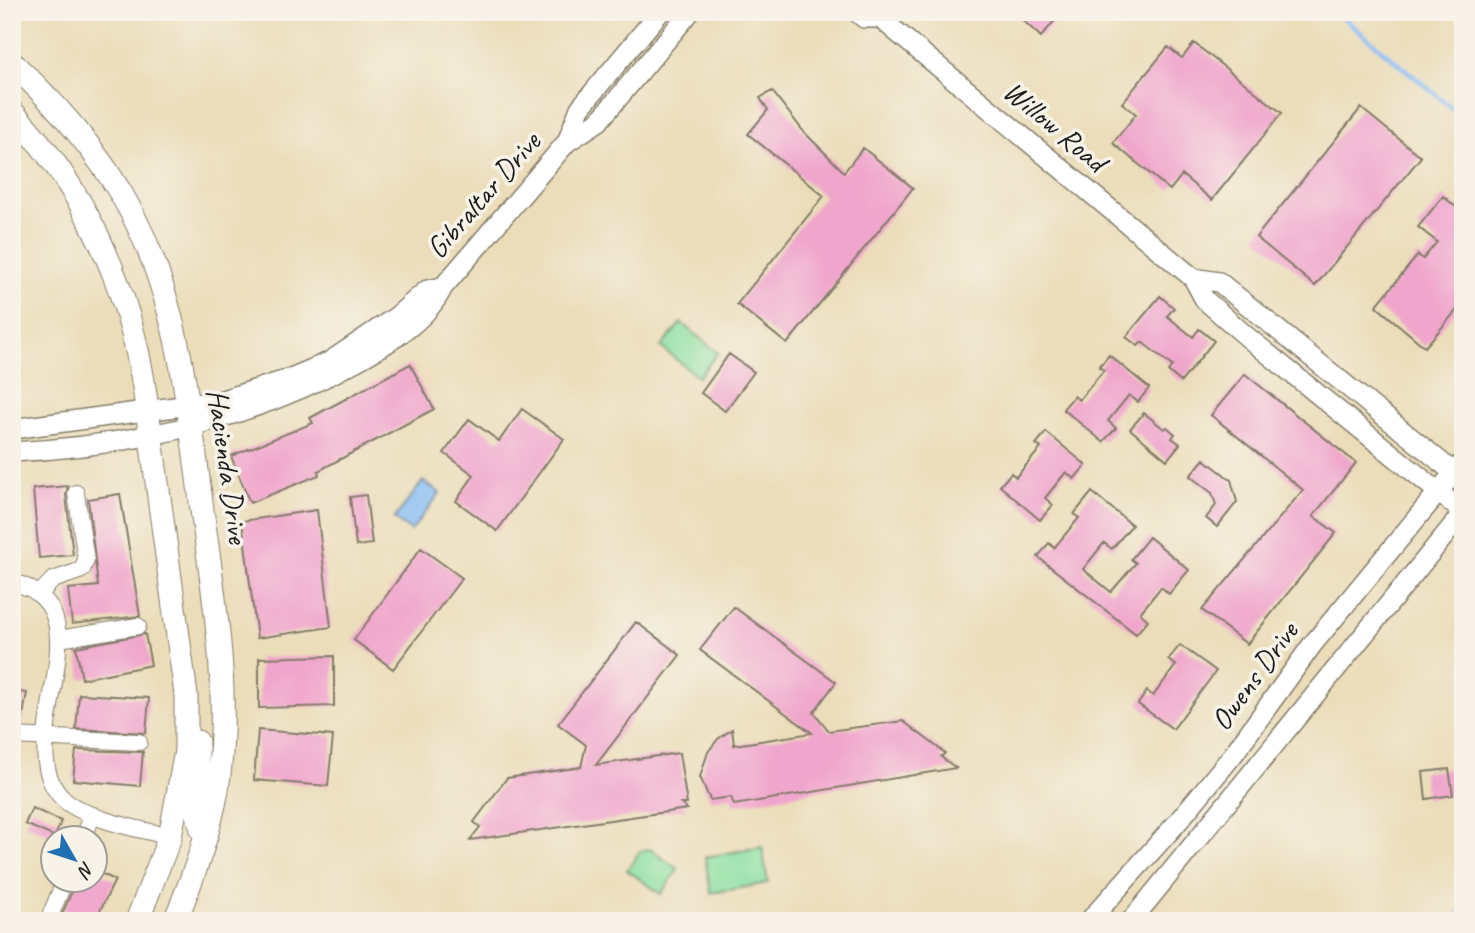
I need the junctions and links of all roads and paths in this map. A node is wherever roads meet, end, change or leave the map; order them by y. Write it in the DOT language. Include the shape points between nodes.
graph roads {
  1 [pos="660,12"];
  2 [pos="691,12"];
  3 [pos="857,12"];
  4 [pos="879,15"];
  5 [pos="12,63"];
  6 [pos="12,112"];
  7 [pos="567,142"];
  8 [pos="1193,278"];
  9 [pos="148,412"];
  10 [pos="190,416"];
  11 [pos="12,429"];
  12 [pos="150,436"];
  13 [pos="12,452"];
  14 [pos="1460,471"];
  15 [pos="76,493"];
  16 [pos="1438,493"];
  17 [pos="1463,513"];
  18 [pos="12,582"];
  19 [pos="40,593"];
  20 [pos="138,625"];
  21 [pos="58,639"];
  22 [pos="186,695"];
  23 [pos="12,736"];
  24 [pos="44,740"];
  25 [pos="139,742"];
  26 [pos="93,815"];
  27 [pos="89,824"];
  28 [pos="170,837"];
  29 [pos="206,837"];
  30 [pos="59,894"];
  31 [pos="48,921"];
  32 [pos="137,921"];
  33 [pos="165,921"];
  34 [pos="175,921"];
  35 [pos="1089,921"];
  36 [pos="1131,921"];
  1 -- 7 [label="street, Gibraltar Drive" via="580,108"];
  2 -- 7 [label="street, Gibraltar Drive" via="599,121"];
  3 -- 4 [label="street, Willow Road" via="864,18"];
  4 -- 8 [label="street, Willow Road"];
  5 -- 10 [label="main road, Hacienda Drive" via="89,146 142,235 172,320"];
  6 -- 9 [label="main road" via="60,171 109,258 138,349"];
  7 -- 10 [label="street, Gibraltar Drive" via="443,287 434,305 403,332 290,395"];
  8 -- 14 [label="street, Willow Road" via="1219,282"];
  8 -- 16 [label="street, Willow Road" via="1215,309"];
  9 -- 10 [label="street, Gibraltar Drive"];
  9 -- 11 [label="street, Gibraltar Drive"];
  9 -- 12 [label="main road"];
  10 -- 12 [label="street, Gibraltar Drive"];
  10 -- 29 [label="main road, Hacienda Drive" via="223,685 221,752"];
  12 -- 13 [label="street, Gibraltar Drive"];
  12 -- 22 [label="main road"];
  14 -- 16 [label="street, Owens Drive"];
  15 -- 19 [label="street" via="86,560 82,570 53,580"];
  16 -- 17 [label="street, Willow Road"];
  16 -- 35 [label="street, Owens Drive" via="1312,645 1232,756"];
  17 -- 36 [label="street, Owens Drive"];
  18 -- 19 [label="street"];
  19 -- 21 [label="street" via="50,607"];
  20 -- 21 [label="street"];
  21 -- 24 [label="street"];
  22 -- 28 [label="main road" via="186,751"];
  22 -- 29 [label="main road" via="197,743 197,812"];
  23 -- 24 [label="street"];
  24 -- 25 [label="street"];
  24 -- 26 [label="street" via="44,768 56,789 67,802"];
  26 -- 27 [label="street"];
  26 -- 28 [label="street"];
  28 -- 32 [label="main road"];
  28 -- 33 [label="main road" via="178,844 183,863"];
  29 -- 34 [label="main road, Hacienda Drive"];
  30 -- 31 [label="street"];
}
